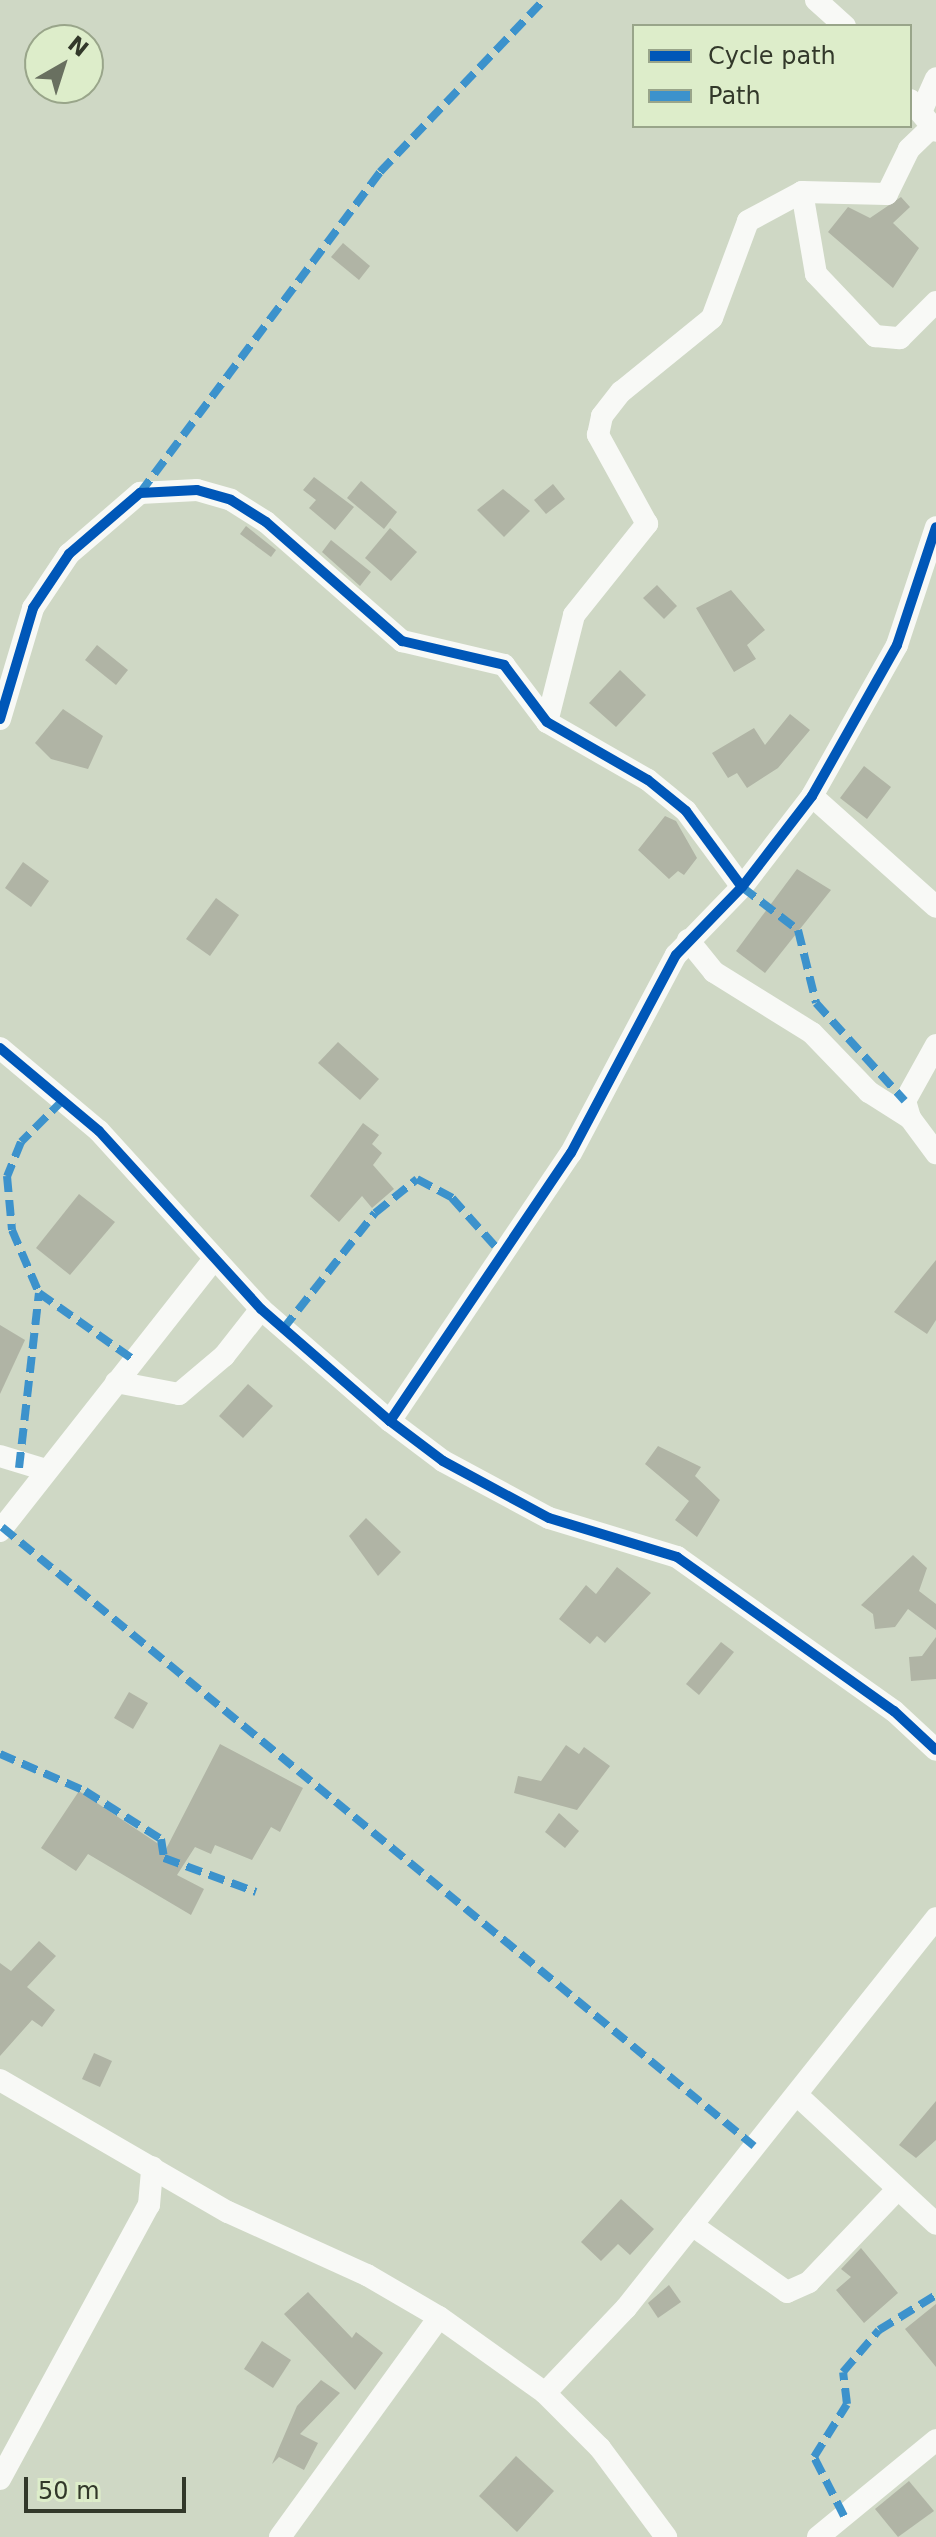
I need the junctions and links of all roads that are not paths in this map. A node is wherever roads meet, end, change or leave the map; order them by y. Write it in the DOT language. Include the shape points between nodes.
graph roads {
  1 [pos="816,0"];
  2 [pos="843,24"];
  3 [pos="936,78"];
  4 [pos="925,117"];
  5 [pos="802,192"];
  6 [pos="936,302"];
  7 [pos="936,527"];
  8 [pos="0,719"];
  9 [pos="547,722"];
  10 [pos="812,796"];
  11 [pos="742,887"];
  12 [pos="936,907"];
  13 [pos="688,940"];
  14 [pos="936,1045"];
  15 [pos="0,1048"];
  16 [pos="910,1118"];
  17 [pos="936,1153"];
  18 [pos="215,1258"];
  19 [pos="261,1309"];
  20 [pos="116,1382"];
  21 [pos="390,1421"];
  22 [pos="0,1456"];
  23 [pos="46,1470"];
  24 [pos="0,1531"];
  25 [pos="936,1750"];
  26 [pos="936,1918"];
  27 [pos="0,2080"];
  28 [pos="798,2096"];
  29 [pos="152,2167"];
  30 [pos="187,2188"];
  31 [pos="897,2190"];
  32 [pos="149,2205"];
  33 [pos="936,2224"];
  34 [pos="692,2225"];
  35 [pos="439,2317"];
  36 [pos="545,2393"];
  37 [pos="936,2440"];
  38 [pos="0,2479"];
  39 [pos="280,2537"];
  40 [pos="666,2537"];
  41 [pos="818,2537"];
  1 -- 2 [label="street"];
  3 -- 4 [label="street"];
  4 -- 5 [label="street" via="887,194"];
  5 -- 6 [label="street" via="816,274 875,336 900,338"];
  5 -- 9 [label="street" via="748,221 712,318 621,392 602,416 598,435 647,524 574,615"];
  7 -- 10 [label="street" via="897,645"];
  8 -- 9 [label="street" via="46,585 69,554 140,493 167,489 231,500 266,522 409,644 504,665"];
  9 -- 11 [label="street" via="648,780 686,811"];
  10 -- 11 [label="street"];
  10 -- 12 [label="street"];
  11 -- 13 [label="street"];
  13 -- 16 [label="street" via="714,972 812,1033 865,1088"];
  13 -- 21 [label="street" via="644,1006 571,1153"];
  14 -- 16 [label="street" via="905,1101"];
  15 -- 18 [label="street" via="99,1131"];
  16 -- 17 [label="street"];
  18 -- 19 [label="street"];
  18 -- 20 [label="street"];
  19 -- 20 [label="street" via="224,1356 179,1394"];
  19 -- 21 [label="street"];
  20 -- 23 [label="street"];
  21 -- 25 [label="street" via="443,1461 549,1518 677,1557 894,1711"];
  22 -- 23 [label="street"];
  23 -- 24 [label="street"];
  26 -- 28 [label="street"];
  27 -- 29 [label="street"];
  28 -- 31 [label="street"];
  28 -- 34 [label="street"];
  29 -- 30 [label="street"];
  29 -- 32 [label="street"];
  30 -- 32 [label="street"];
  30 -- 35 [label="street"];
  31 -- 33 [label="street"];
  31 -- 34 [label="street" via="809,2282 787,2292"];
  32 -- 38 [label="street"];
  34 -- 36 [label="street"];
  35 -- 36 [label="street"];
  35 -- 39 [label="street"];
  36 -- 40 [label="street" via="600,2448"];
  37 -- 41 [label="street"];
}
